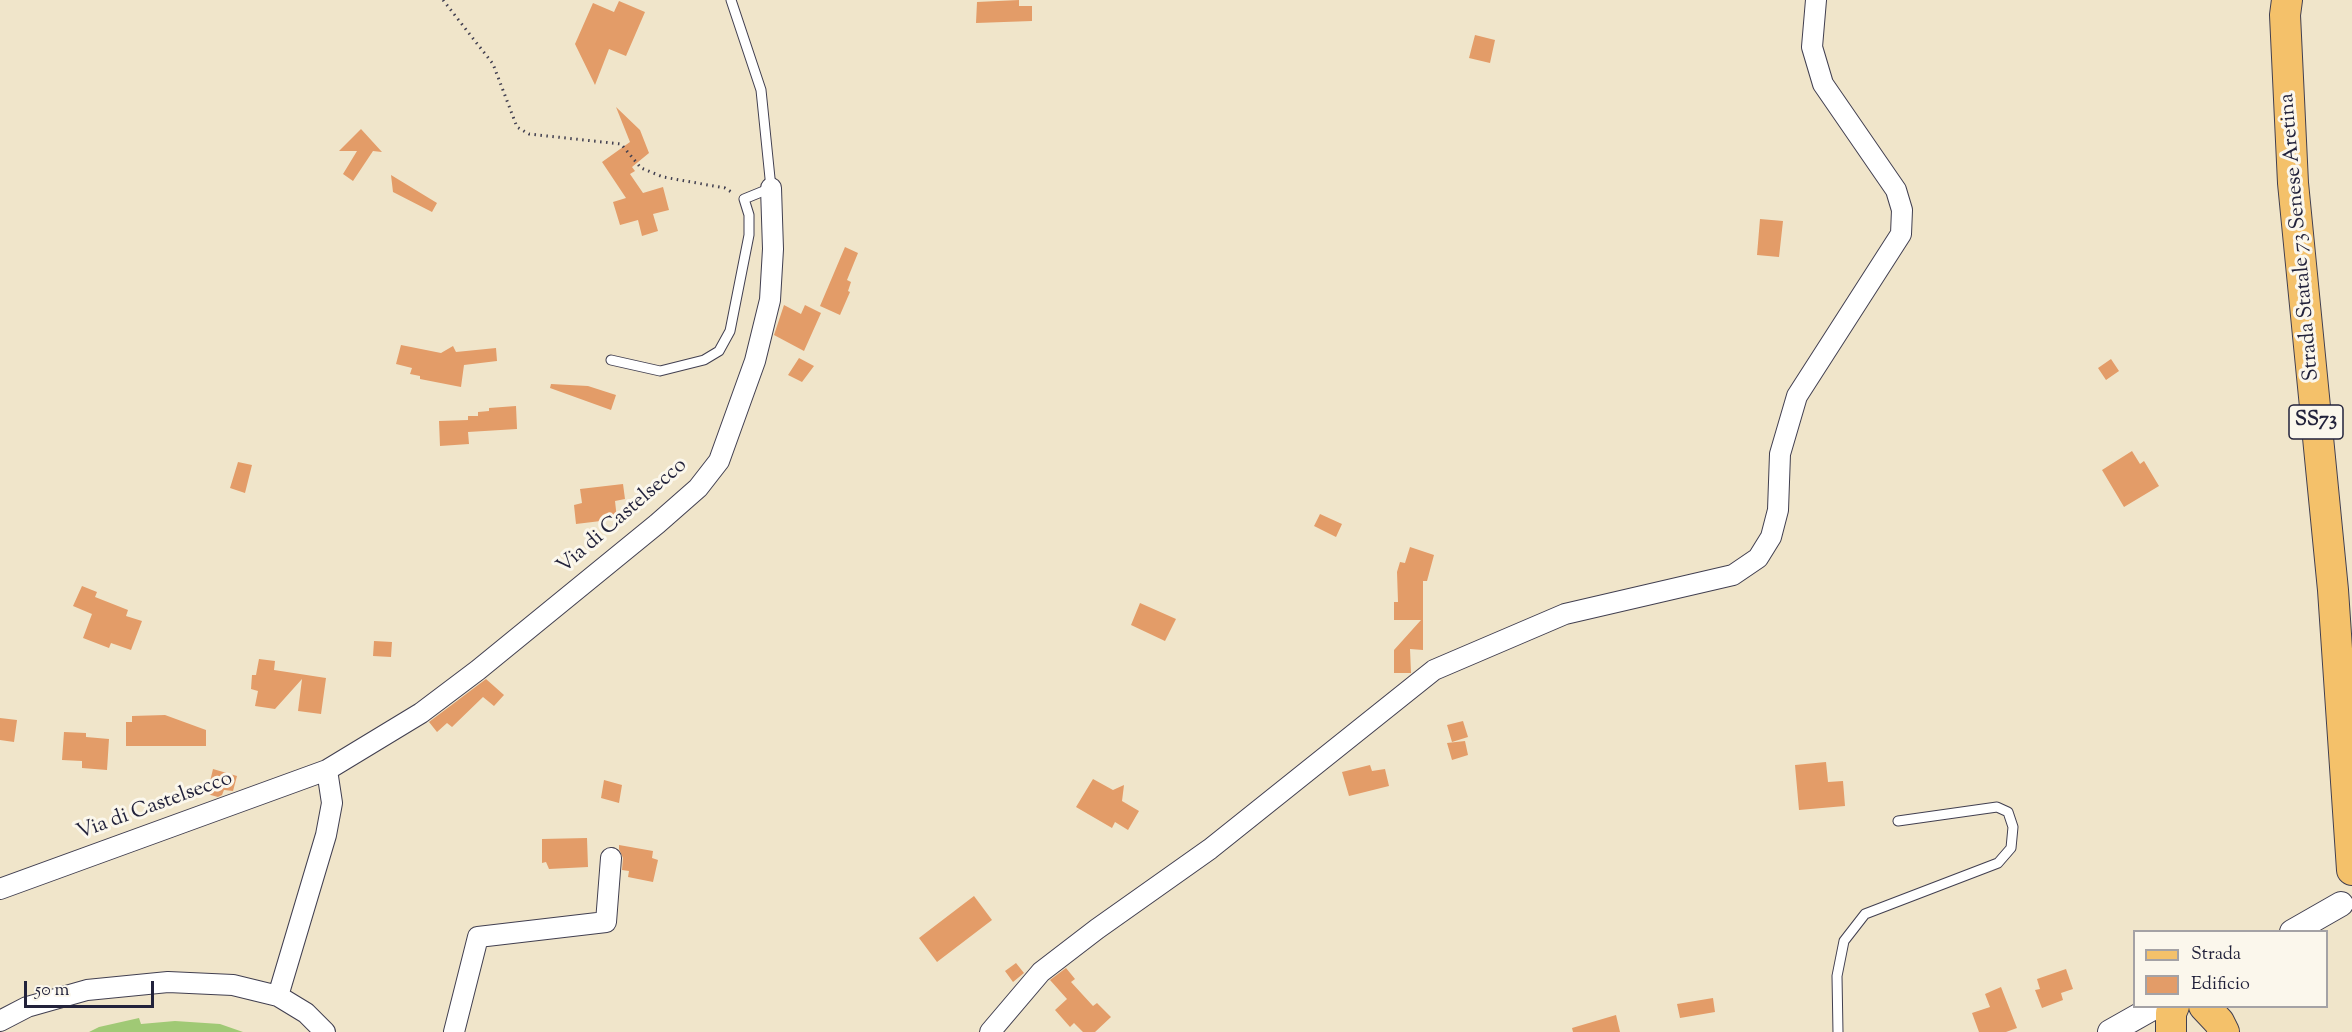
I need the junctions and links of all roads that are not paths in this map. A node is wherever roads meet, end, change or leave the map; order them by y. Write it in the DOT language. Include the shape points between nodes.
graph roads {
  1 [pos="731,0"];
  2 [pos="1816,0"];
  3 [pos="2288,0"];
  4 [pos="771,188"];
  5 [pos="611,360"];
  6 [pos="327,770"];
  7 [pos="1898,821"];
  8 [pos="2351,857"];
  9 [pos="611,858"];
  10 [pos="0,889"];
  11 [pos="2341,904"];
  12 [pos="2296,930"];
  13 [pos="278,996"];
  14 [pos="2152,1008"];
  15 [pos="2173,1008"];
  16 [pos="2206,1008"];
  17 [pos="2233,1008"];
  18 [pos="0,1021"];
  19 [pos="325,1032"];
  20 [pos="454,1032"];
  21 [pos="990,1032"];
  22 [pos="1838,1032"];
  23 [pos="2110,1032"];
  24 [pos="2171,1032"];
  25 [pos="2226,1032"];
  1 -- 4 [label="lane" via="761,90"];
  2 -- 21 [label="street" via="1812,47 1823,84 1896,190 1902,210 1901,234 1797,396 1780,454 1778,510 1771,537 1758,558 1733,575 1565,614 1434,670 1210,849 1041,972"];
  3 -- 8 [label="main road, Strada Statale 73 Senese Aretina / SS73" via="2293,183 2333,590"];
  4 -- 5 [label="lane" via="744,199 750,214 749,235 730,332 719,351 704,360 660,371"];
  4 -- 6 [label="street, Via di Castelsecco" via="770,300 755,361 719,461 699,488 478,670 421,713"];
  6 -- 10 [label="street, Via di Castelsecco"];
  6 -- 13 [label="street" via="332,802 326,836"];
  7 -- 22 [label="lane" via="1997,807 2008,812 2013,827 2011,848 1998,863 1865,914 1844,941 1837,976"];
  9 -- 20 [label="street" via="606,922 478,937"];
  11 -- 12 [label="street"];
  13 -- 18 [label="street" via="233,985 168,982 87,990 27,1007"];
  13 -- 19 [label="street" via="306,1013"];
  14 -- 23 [label="street"];
  15 -- 24 [label="main road"];
  16 -- 25 [label="main road"];
  17 -- 25 [label="main road"];
}
